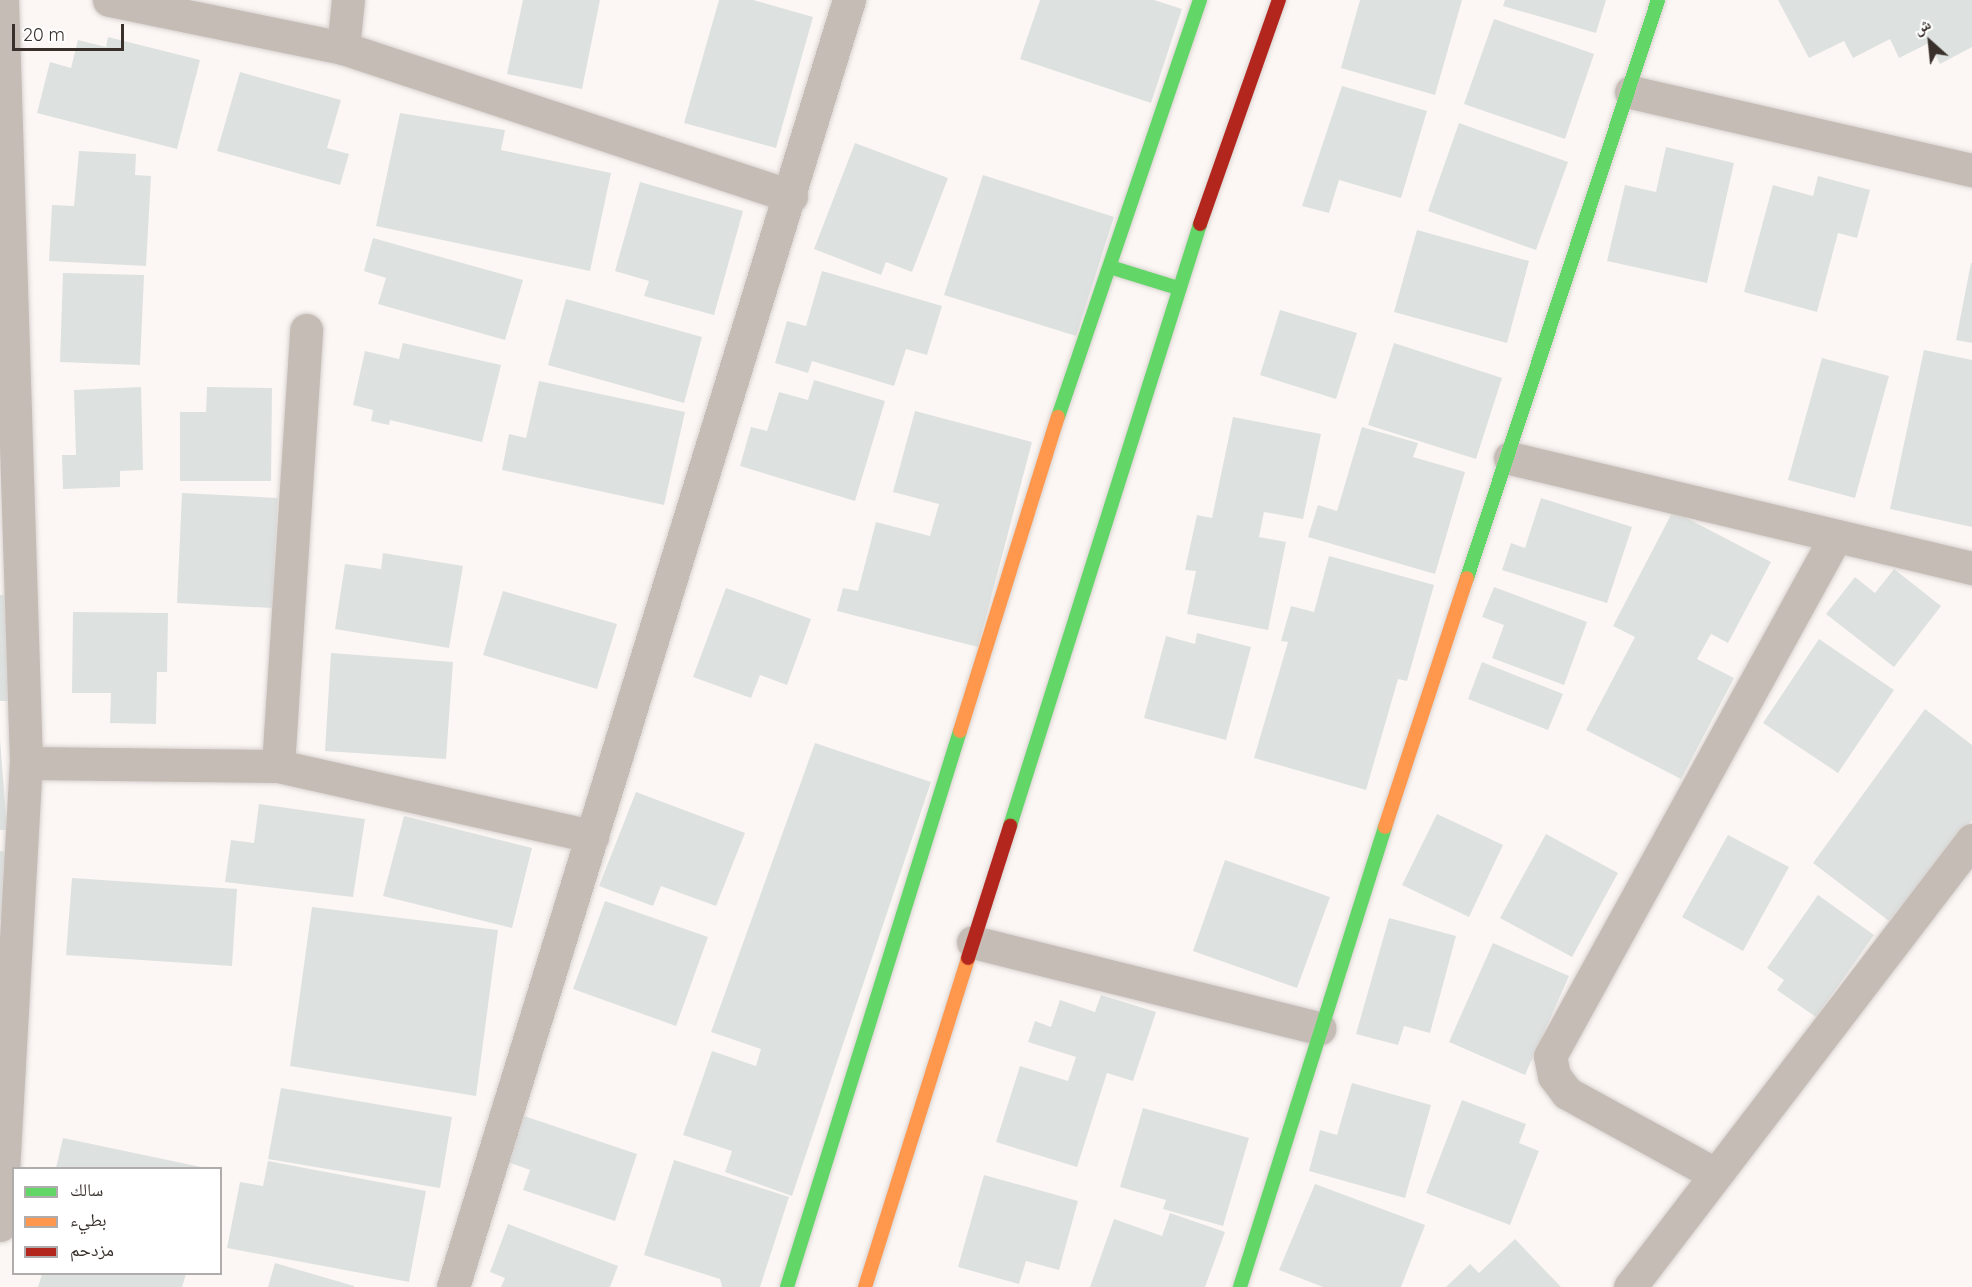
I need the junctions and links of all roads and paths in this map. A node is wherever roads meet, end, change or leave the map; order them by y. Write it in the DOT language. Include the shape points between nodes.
graph roads {
  1 [pos="2,0"];
  2 [pos="109,0"];
  3 [pos="348,0"];
  4 [pos="849,0"];
  5 [pos="1200,0"];
  6 [pos="1279,0"];
  7 [pos="1658,0"];
  8 [pos="343,48"];
  9 [pos="1631,92"];
  10 [pos="1972,170"];
  11 [pos="791,196"];
  12 [pos="1110,267"];
  13 [pos="1178,288"];
  14 [pos="306,330"];
  15 [pos="1510,458"];
  16 [pos="1836,536"];
  17 [pos="1972,568"];
  18 [pos="26,763"];
  19 [pos="278,766"];
  20 [pos="592,836"];
  21 [pos="1972,840"];
  22 [pos="973,942"];
  23 [pos="1319,1028"];
  24 [pos="1713,1173"];
  25 [pos="0,1225"];
  26 [pos="453,1287"];
  27 [pos="787,1287"];
  28 [pos="865,1287"];
  29 [pos="1240,1287"];
  30 [pos="1630,1287"];
  1 -- 18 [label="street"];
  2 -- 8 [label="street"];
  3 -- 8 [label="street"];
  4 -- 11 [label="street"];
  5 -- 12 [label="street"];
  6 -- 13 [label="street"];
  7 -- 9 [label="street"];
  8 -- 11 [label="street"];
  9 -- 10 [label="street"];
  9 -- 15 [label="street"];
  11 -- 20 [label="street"];
  12 -- 13 [label="street"];
  12 -- 27 [label="street" via="985,648"];
  13 -- 22 [label="street"];
  14 -- 19 [label="street"];
  15 -- 16 [label="street"];
  15 -- 23 [label="street"];
  16 -- 17 [label="street"];
  16 -- 24 [label="street" via="1550,1056 1554,1076 1568,1093"];
  18 -- 19 [label="street"];
  18 -- 25 [label="street"];
  19 -- 20 [label="street"];
  20 -- 26 [label="street"];
  21 -- 24 [label="street"];
  22 -- 23 [label="street"];
  22 -- 28 [label="street"];
  23 -- 29 [label="street"];
  24 -- 30 [label="street"];
}
